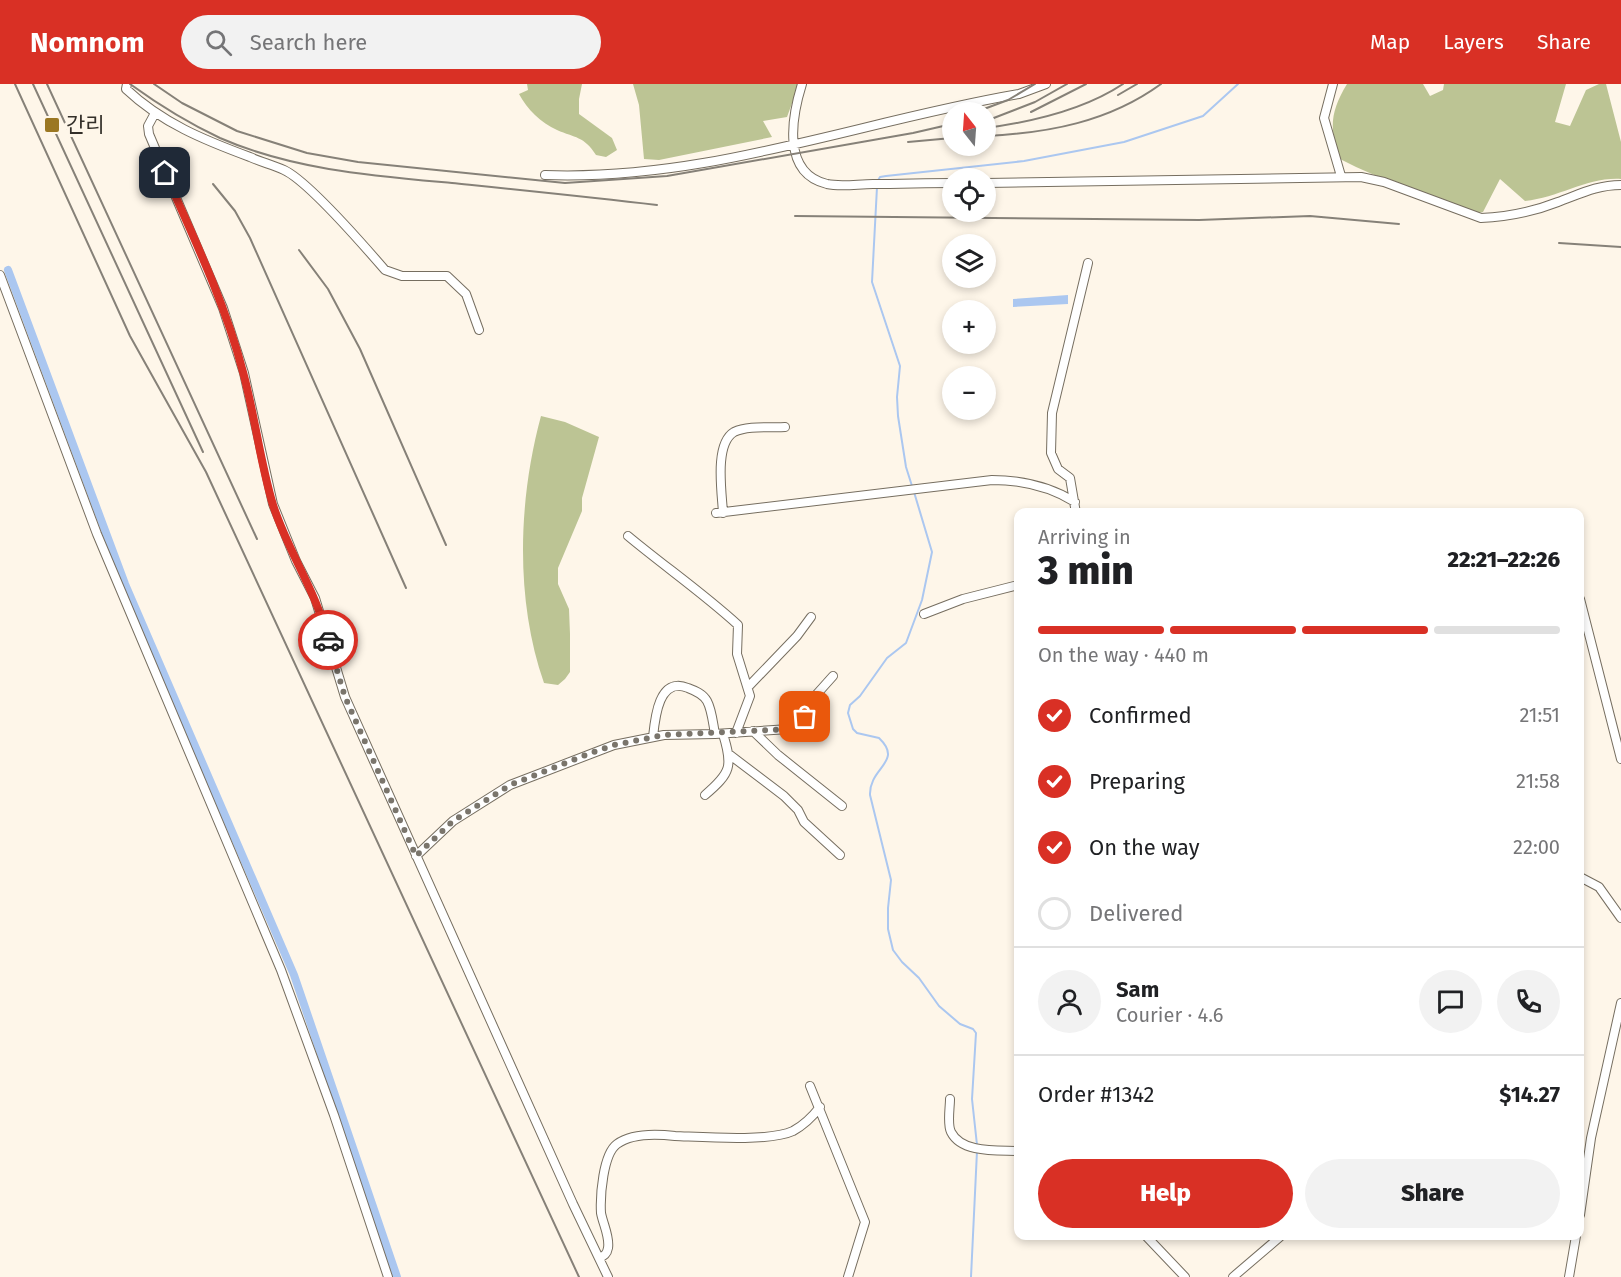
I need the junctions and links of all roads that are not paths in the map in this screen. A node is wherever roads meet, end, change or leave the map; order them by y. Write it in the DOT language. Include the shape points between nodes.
graph roads {
  1 [pos="127,84"];
  2 [pos="802,84"];
  3 [pos="1046,84"];
  4 [pos="1333,84"];
  5 [pos="155,113"];
  6 [pos="793,144"];
  7 [pos="545,175"];
  8 [pos="1341,176"];
  9 [pos="942,183"];
  10 [pos="996,183"];
  11 [pos="1621,185"];
  12 [pos="1088,263"];
  13 [pos="0,274"];
  14 [pos="479,330"];
  15 [pos="785,427"];
  16 [pos="1075,502"];
  17 [pos="1076,508"];
  18 [pos="628,536"];
  19 [pos="1014,586"];
  20 [pos="924,614"];
  21 [pos="1584,615"];
  22 [pos="811,617"];
  23 [pos="833,676"];
  24 [pos="748,687"];
  25 [pos="753,731"];
  26 [pos="736,733"];
  27 [pos="719,734"];
  28 [pos="653,737"];
  29 [pos="730,755"];
  30 [pos="1621,759"];
  31 [pos="705,795"];
  32 [pos="842,806"];
  33 [pos="840,855"];
  34 [pos="416,856"];
  35 [pos="1584,879"];
  36 [pos="1621,918"];
  37 [pos="1621,1003"];
  38 [pos="810,1086"];
  39 [pos="950,1099"];
  40 [pos="820,1107"];
  41 [pos="1014,1151"];
  42 [pos="1584,1187"];
  43 [pos="1150,1240"];
  44 [pos="1276,1240"];
  45 [pos="1575,1240"];
  46 [pos="599,1258"];
  47 [pos="388,1277"];
  48 [pos="608,1277"];
  49 [pos="848,1277"];
  50 [pos="1185,1277"];
  51 [pos="1233,1277"];
  52 [pos="1569,1277"];
  1 -- 5 [label="street" via="126,89"];
  2 -- 6 [label="street"];
  3 -- 6 [label="street" via="1019,94"];
  4 -- 8 [label="street" via="1324,118"];
  5 -- 14 [label="street" via="202,139 286,170 385,270 402,276 447,276 466,294"];
  5 -- 34 [label="street" via="148,126 149,134 223,308 244,373 273,504 318,606 345,697"];
  6 -- 7 [label="street" via="666,171"];
  6 -- 9 [label="street" via="801,166 816,180 835,185"];
  8 -- 10 [label="street"];
  8 -- 11 [label="street" via="1384,182 1481,218 1556,203 1599,187"];
  12 -- 16 [label="street" via="1052,413 1051,453 1058,469 1070,478"];
  13 -- 47 [label="street" via="97,534 281,970"];
  15 -- 16 [label="street" via="748,429 727,439 721,460 720,513 992,480 1017,480 1058,492"];
  16 -- 17 [label="street"];
  18 -- 24 [label="street" via="738,625 737,654"];
  19 -- 20 [label="street"];
  21 -- 30 [label="street"];
  22 -- 24 [label="street"];
  23 -- 25 [label="street" via="796,725"];
  24 -- 26 [label="street" via="750,696"];
  25 -- 26 [label="street"];
  25 -- 32 [label="street"];
  26 -- 27 [label="street"];
  27 -- 28 [label="street"];
  27 -- 28 [label="street" via="706,700 679,685 671,687 659,702"];
  27 -- 29 [label="street"];
  28 -- 34 [label="street" via="614,745 510,785 453,821"];
  29 -- 31 [label="street" via="727,774"];
  29 -- 33 [label="street" via="784,796 804,822"];
  34 -- 46 [label="street"];
  35 -- 36 [label="street" via="1599,887"];
  37 -- 42 [label="street"];
  38 -- 40 [label="street"];
  39 -- 41 [label="street" via="950,1131 959,1140 977,1148"];
  40 -- 46 [label="street" via="805,1123 785,1133 661,1135 631,1138 617,1144 608,1155 604,1180 601,1211 608,1246"];
  40 -- 49 [label="street" via="865,1222"];
  43 -- 50 [label="street"];
  44 -- 51 [label="street"];
  45 -- 52 [label="street"];
  46 -- 48 [label="street"];
}
